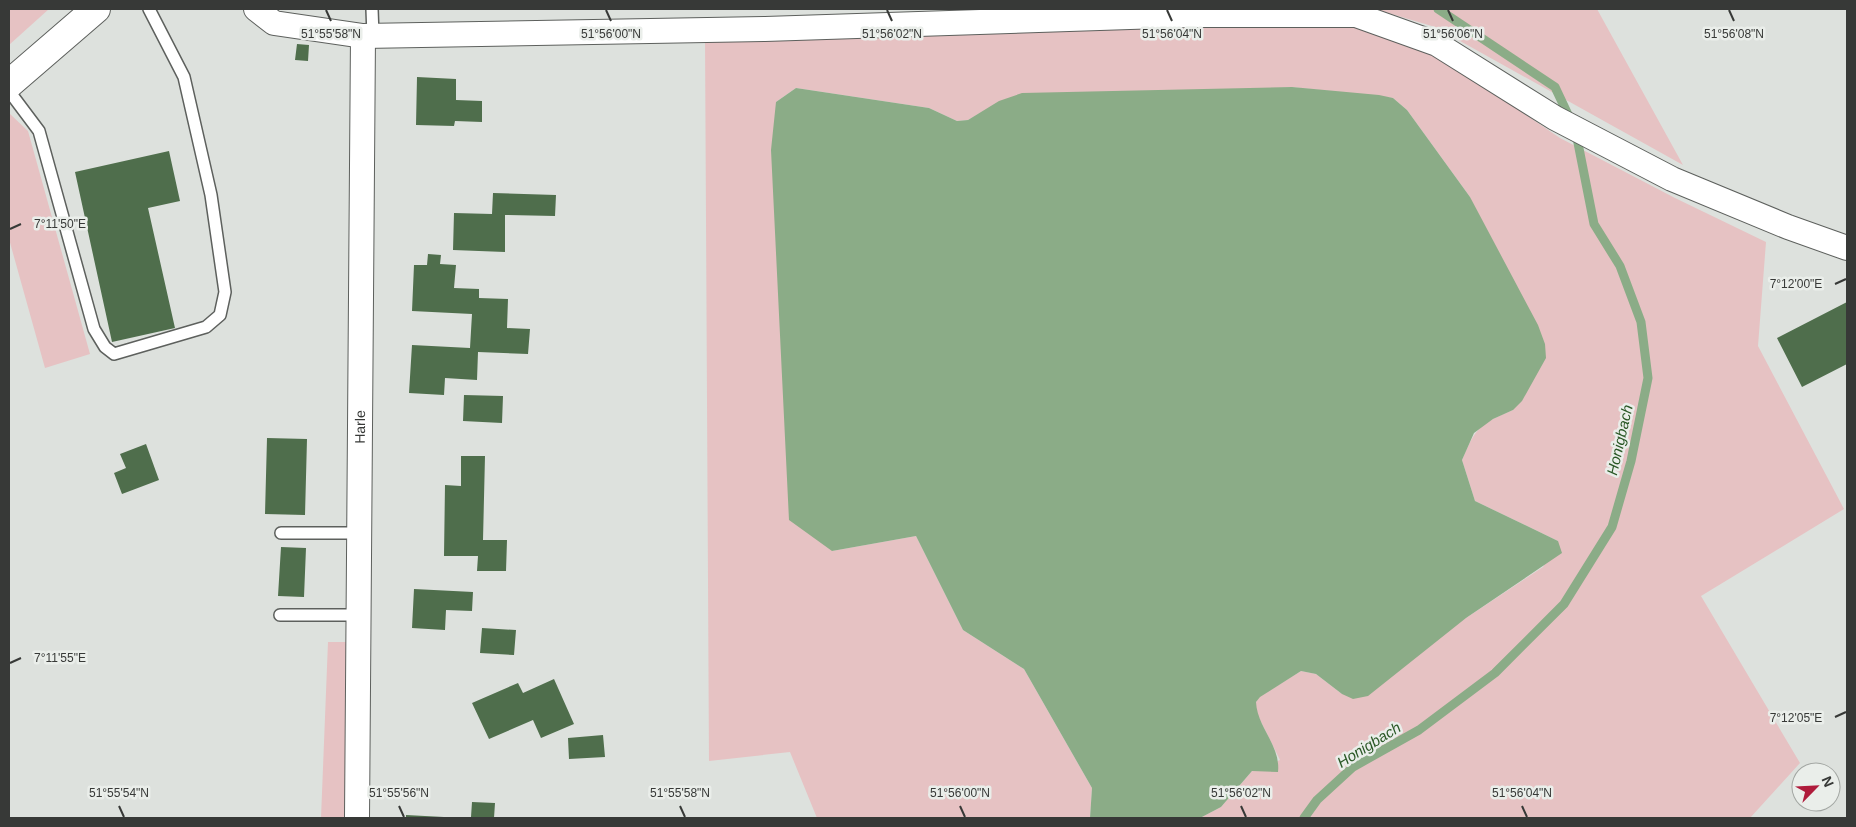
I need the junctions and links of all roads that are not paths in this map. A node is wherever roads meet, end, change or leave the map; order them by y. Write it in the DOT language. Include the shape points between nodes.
graph roads {
  1 [pos="96,9"];
  2 [pos="149,9"];
  3 [pos="256,9"];
  4 [pos="372,9"];
  5 [pos="368,36"];
  6 [pos="9,84"];
  7 [pos="9,91"];
  8 [pos="1847,248"];
  9 [pos="281,533"];
  10 [pos="360,533"];
  11 [pos="280,615"];
  12 [pos="359,615"];
  13 [pos="357,818"];
  1 -- 6 [label="street"];
  2 -- 7 [label="lane" via="184,77 211,196 225,292 220,315 206,327 114,354 105,347 94,329 39,131"];
  3 -- 5 [label="street" via="274,23"];
  4 -- 5 [label="lane"];
  5 -- 8 [label="street" via="765,29 1191,15 1356,15 1437,44 1555,118 1672,179"];
  5 -- 10 [label="street, Harle"];
  9 -- 10 [label="lane"];
  10 -- 12 [label="street, Harle"];
  11 -- 12 [label="lane"];
  12 -- 13 [label="street, Harle"];
}
